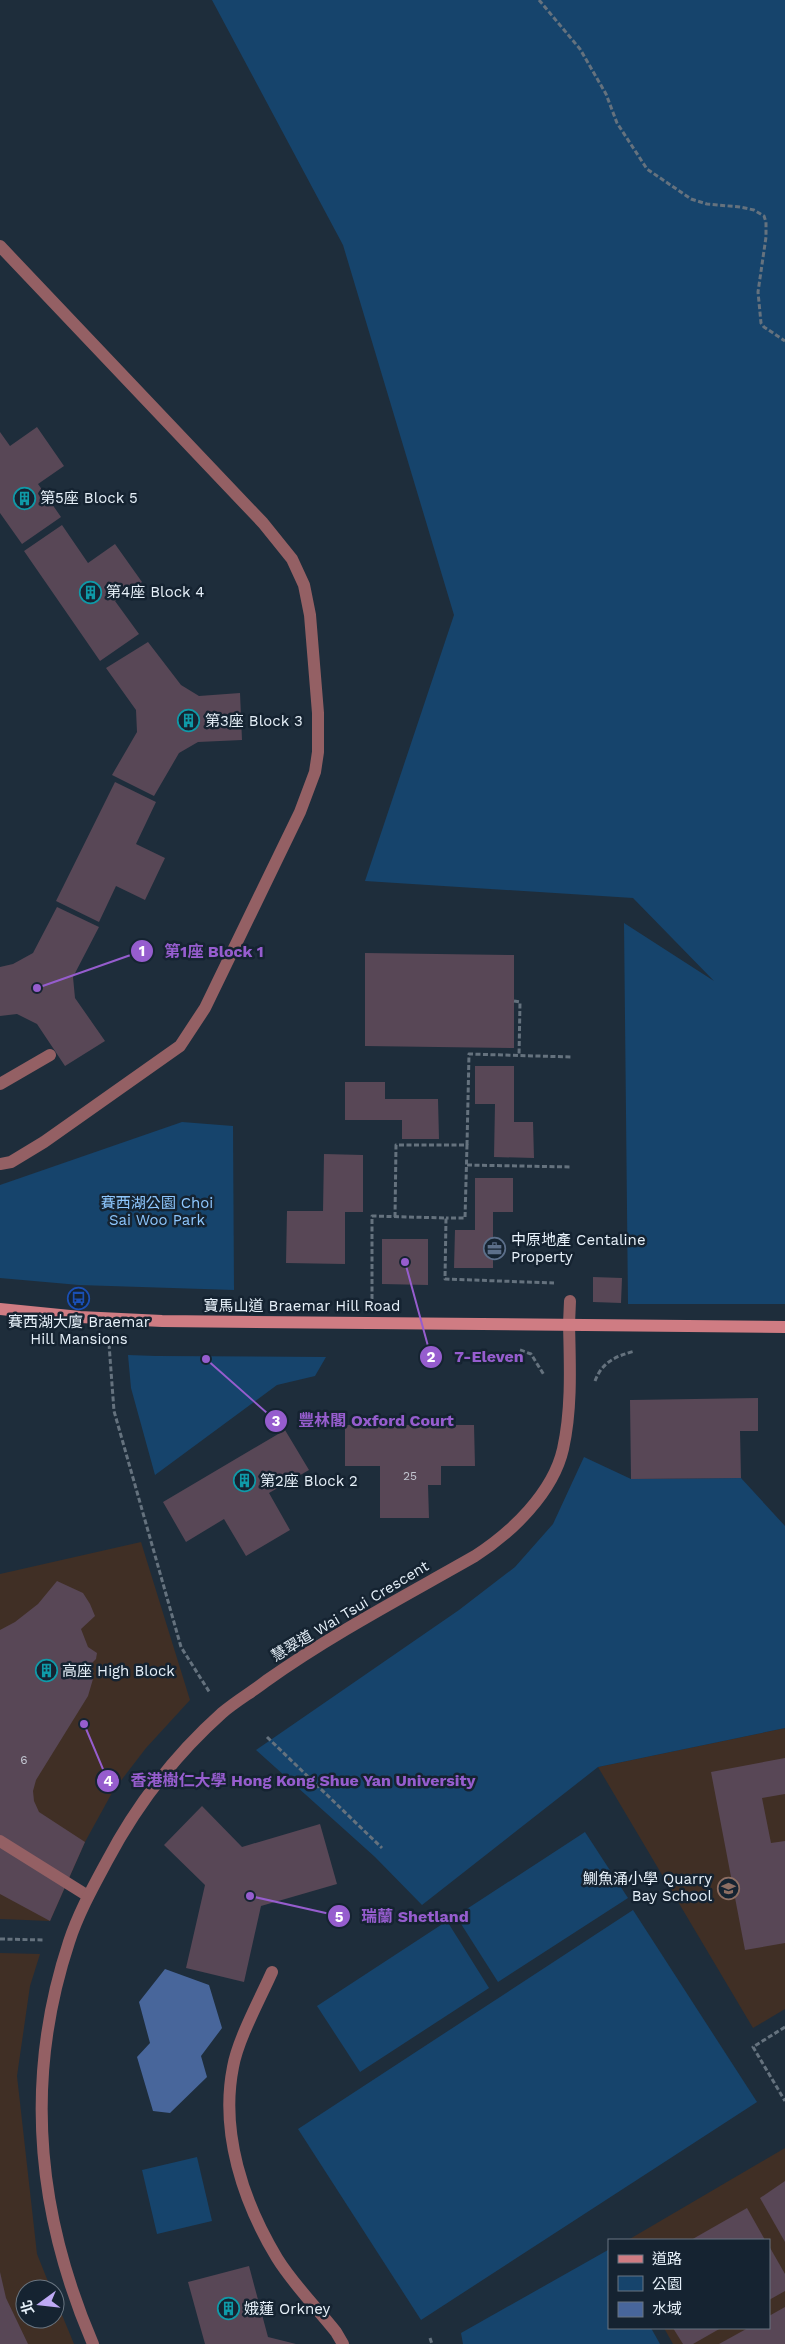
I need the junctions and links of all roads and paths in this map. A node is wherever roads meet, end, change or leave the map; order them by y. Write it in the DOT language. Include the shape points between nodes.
graph roads {
  1 [pos="539,0"];
  2 [pos="0,246"];
  3 [pos="785,341"];
  4 [pos="514,1001"];
  5 [pos="50,1055"];
  6 [pos="519,1056"];
  7 [pos="571,1057"];
  8 [pos="0,1084"];
  9 [pos="467,1145"];
  10 [pos="0,1164"];
  11 [pos="467,1165"];
  12 [pos="571,1167"];
  13 [pos="396,1217"];
  14 [pos="446,1218"];
  15 [pos="560,1283"];
  16 [pos="372,1295"];
  17 [pos="570,1301"];
  18 [pos="0,1309"];
  19 [pos="569,1324"];
  20 [pos="785,1327"];
  21 [pos="110,1344"];
  22 [pos="602,1366"];
  23 [pos="542,1370"];
  24 [pos="546,1379"];
  25 [pos="594,1386"];
  26 [pos="212,1696"];
  27 [pos="267,1737"];
  28 [pos="0,1841"];
  29 [pos="382,1848"];
  30 [pos="88,1896"];
  31 [pos="0,1940"];
  32 [pos="45,1940"];
  33 [pos="272,1972"];
  34 [pos="785,2027"];
  35 [pos="785,2101"];
  36 [pos="430,2338"];
  37 [pos="93,2344"];
  38 [pos="343,2344"];
  39 [pos="432,2344"];
  1 -- 3 [label="path" via="580,50 606,94 617,124 647,168 691,199 748,208 764,216 766,237 758,292 762,323"];
  2 -- 10 [label="street" via="264,523 292,559 304,584 310,615 319,736 315,772 300,812 206,1008 189,1034 180,1046 44,1142 11,1162"];
  4 -- 6 [label="path" via="520,1002"];
  5 -- 8 [label="street"];
  6 -- 7 [label="path"];
  6 -- 9 [label="path" via="469,1054"];
  9 -- 11 [label="path"];
  9 -- 13 [label="path" via="396,1145"];
  11 -- 12 [label="path"];
  11 -- 14 [label="path" via="465,1218"];
  13 -- 14 [label="path"];
  13 -- 16 [label="path" via="372,1216"];
  14 -- 15 [label="path" via="445,1279"];
  17 -- 19 [label="street, 慧翠道 Wai Tsui Crescent"];
  18 -- 19 [label="street, 寶馬山道 Braemar Hill Road" via="80,1318 162,1321"];
  19 -- 20 [label="street, 寶馬山道 Braemar Hill Road"];
  19 -- 30 [label="street, 慧翠道 Wai Tsui Crescent" via="568,1420 562,1451 550,1480 520,1521 482,1552 305,1654 223,1712 173,1762 124,1830"];
  21 -- 26 [label="path" via="114,1411 181,1647"];
  22 -- 25 [label="path"];
  23 -- 24 [label="path"];
  27 -- 29 [label="path"];
  28 -- 30 [label="street"];
  30 -- 37 [label="street, 慧翠道 Wai Tsui Crescent" via="69,1941 52,2005 44,2056 42,2143 46,2190 55,2235 67,2279"];
  31 -- 32 [label="path"];
  33 -- 38 [label="street" via="233,2066 228,2125 248,2201 278,2259"];
  34 -- 35 [label="path" via="753,2047"];
  36 -- 39 [label="path"];
}
